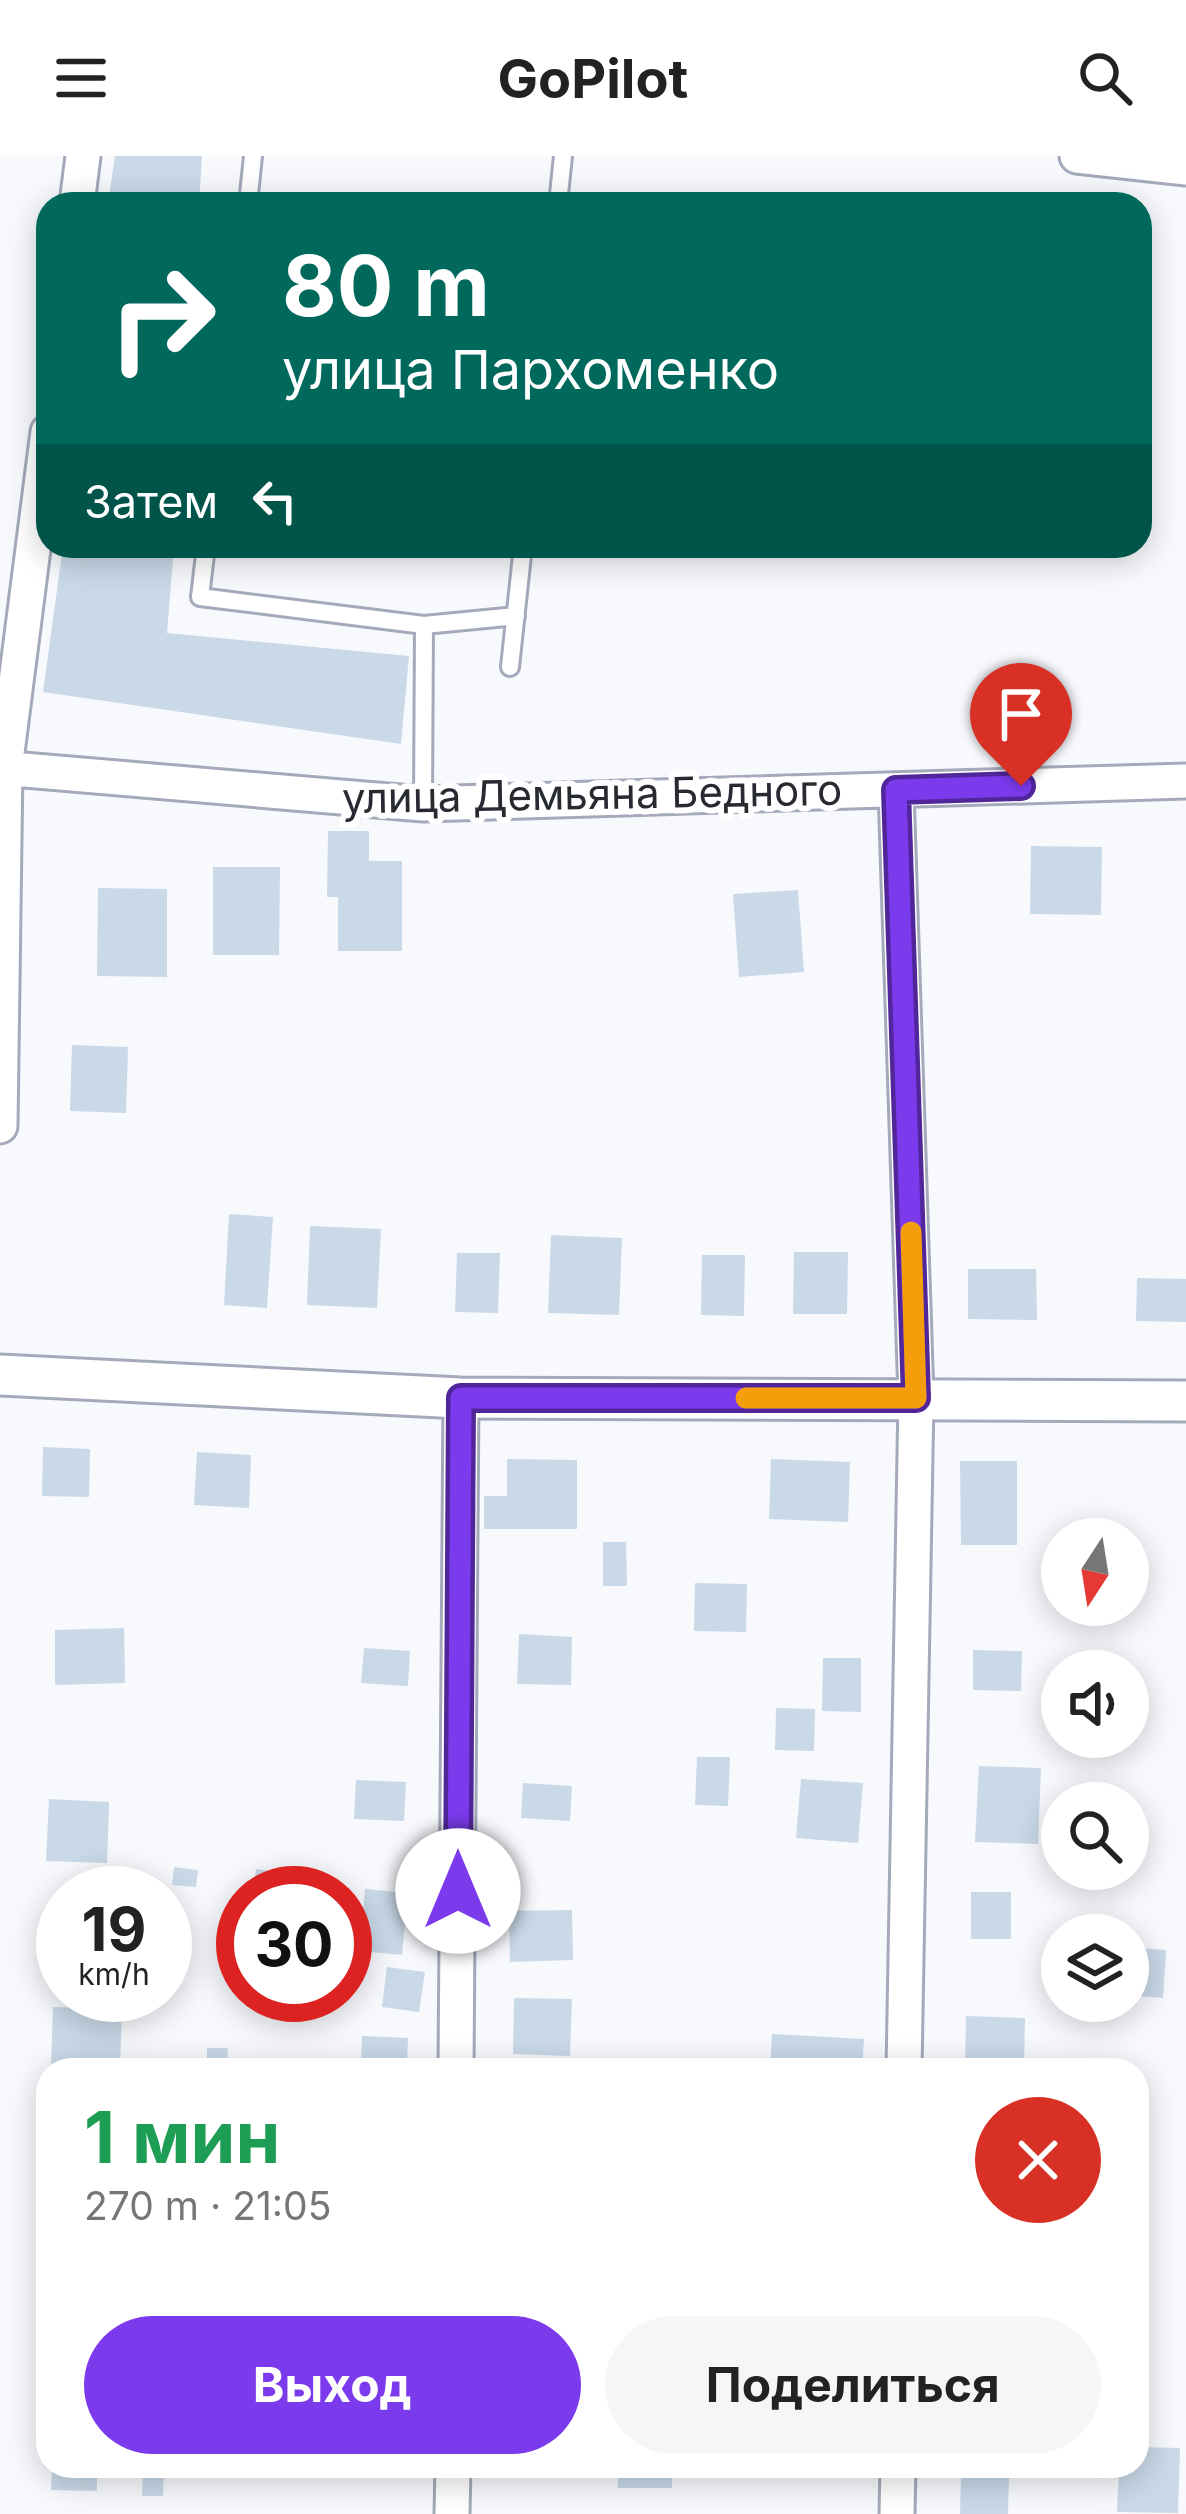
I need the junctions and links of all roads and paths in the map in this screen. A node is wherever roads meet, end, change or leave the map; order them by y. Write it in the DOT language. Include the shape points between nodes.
graph roads {
  1 [pos="83,156"];
  2 [pos="253,156"];
  3 [pos="563,156"];
  4 [pos="1077,156"];
  5 [pos="1186,168"];
  6 [pos="78,192"];
  7 [pos="249,192"];
  8 [pos="560,192"];
  9 [pos="36,522"];
  10 [pos="205,558"];
  11 [pos="522,558"];
  12 [pos="516,616"];
  13 [pos="424,625"];
  14 [pos="510,667"];
  15 [pos="3,768"];
  16 [pos="1186,781"];
  17 [pos="896,790"];
  18 [pos="423,804"];
  19 [pos="0,1126"];
  20 [pos="0,1375"];
  21 [pos="461,1398"];
  22 [pos="916,1398"];
  23 [pos="1186,1401"];
  24 [pos="456,2058"];
  25 [pos="904,2058"];
  26 [pos="453,2478"];
  27 [pos="898,2478"];
  28 [pos="452,2514"];
  29 [pos="897,2514"];
  1 -- 6 [label="street"];
  2 -- 7 [label="lane"];
  3 -- 8 [label="lane"];
  4 -- 5 [label="street"];
  9 -- 15 [label="street"];
  10 -- 13 [label="lane" via="200,596"];
  11 -- 12 [label="lane"];
  12 -- 13 [label="lane"];
  12 -- 14 [label="lane"];
  13 -- 18 [label="lane"];
  15 -- 18 [label="street, улица Демьяна Бедного"];
  15 -- 19 [label="street"];
  16 -- 17 [label="street, улица Демьяна Бедного"];
  17 -- 18 [label="street, улица Демьяна Бедного"];
  17 -- 22 [label="street"];
  20 -- 21 [label="street"];
  21 -- 22 [label="street"];
  21 -- 24 [label="street"];
  22 -- 23 [label="street"];
  22 -- 25 [label="street"];
  26 -- 28 [label="street"];
  27 -- 29 [label="street"];
}
